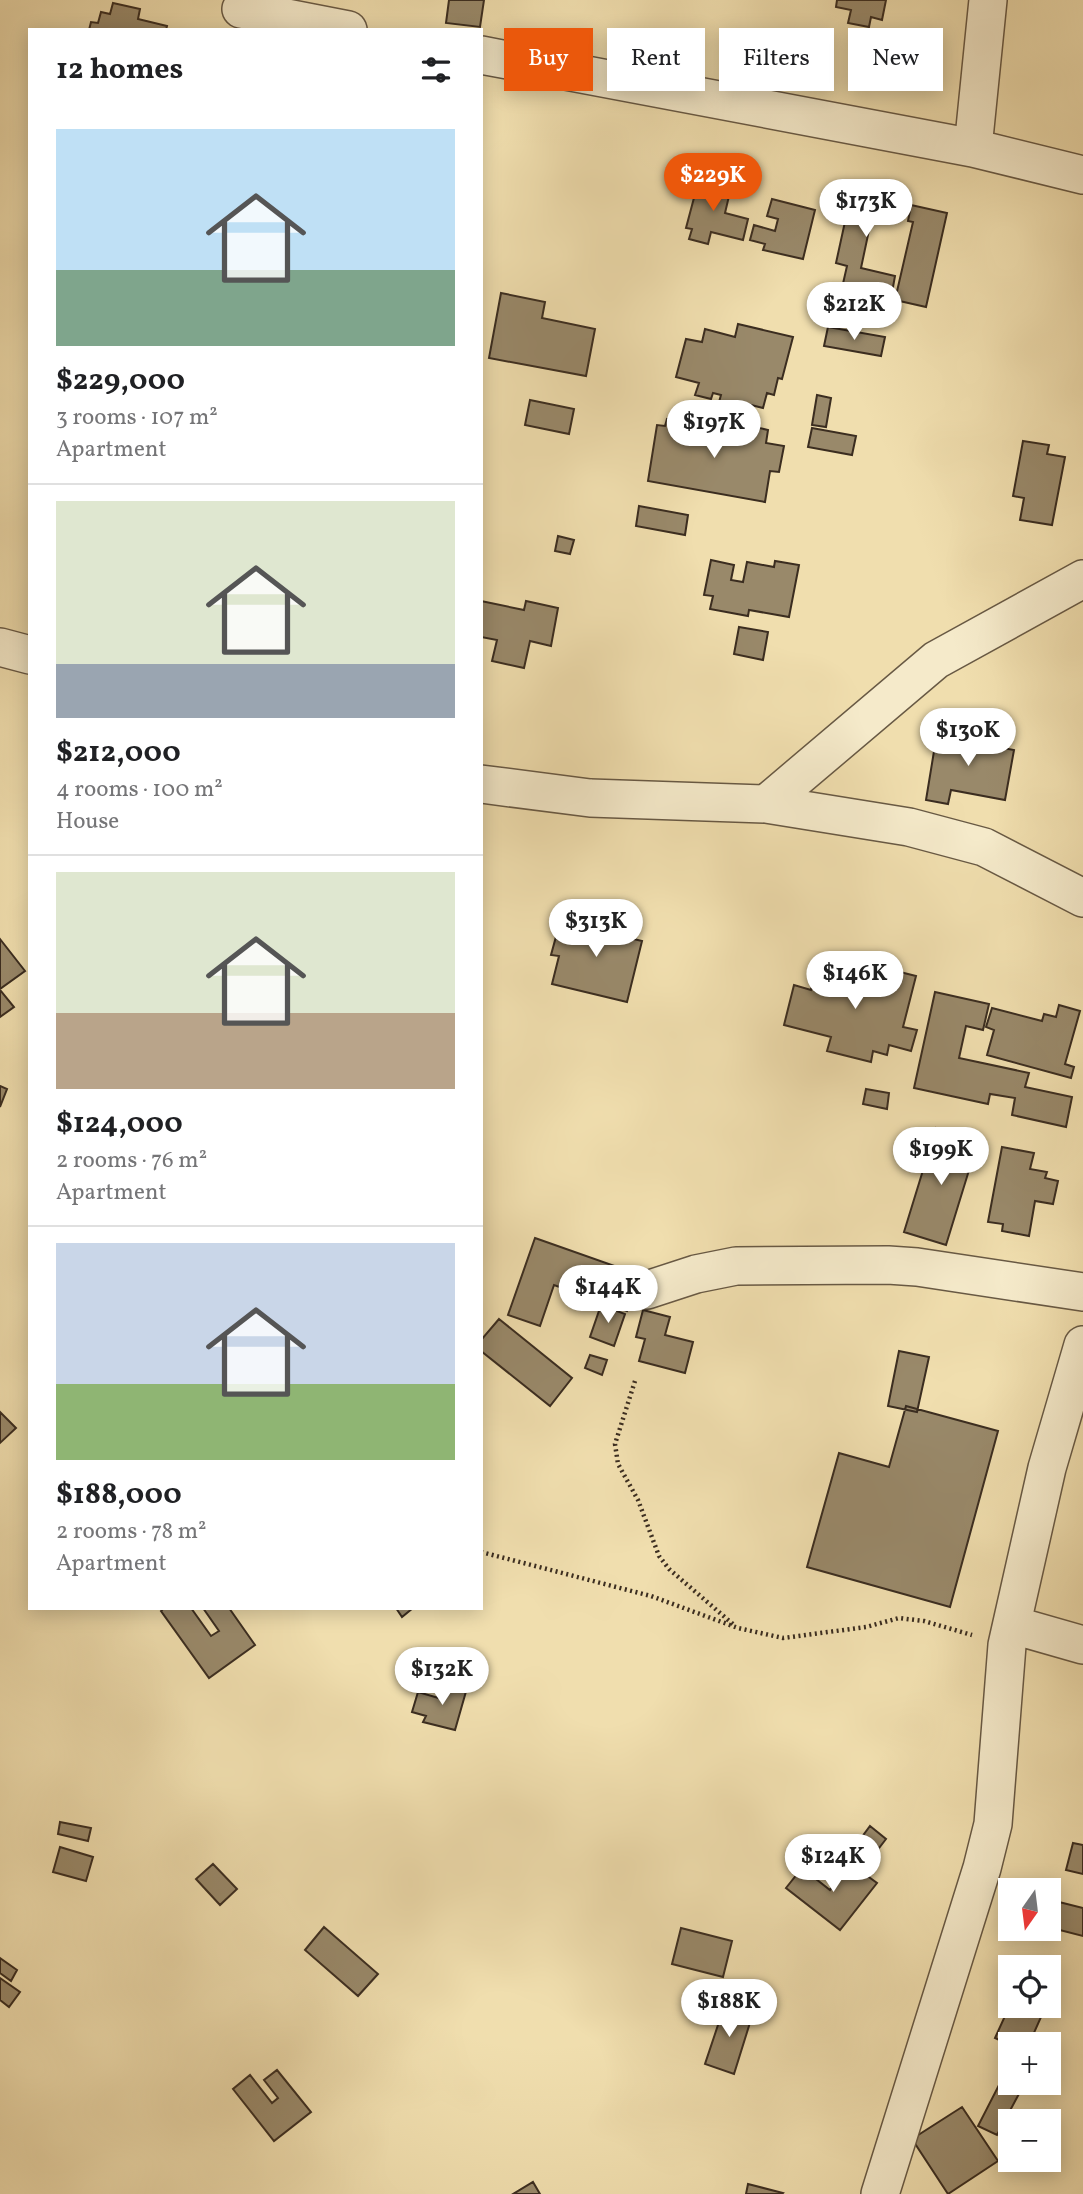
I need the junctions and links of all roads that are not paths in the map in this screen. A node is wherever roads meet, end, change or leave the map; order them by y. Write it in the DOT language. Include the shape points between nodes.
graph roads {
  1 [pos="988,0"];
  2 [pos="240,13"];
  3 [pos="335,28"];
  4 [pos="483,55"];
  5 [pos="972,148"];
  6 [pos="1083,175"];
  7 [pos="1083,579"];
  8 [pos="0,647"];
  9 [pos="28,654"];
  10 [pos="483,784"];
  11 [pos="766,804"];
  12 [pos="1083,898"];
  13 [pos="647,1290"];
  14 [pos="1083,1292"];
  15 [pos="1083,1345"];
  16 [pos="1010,1635"];
  17 [pos="1083,1645"];
  18 [pos="880,2194"];
  1 -- 5 [label="street"];
  2 -- 3 [label="street"];
  4 -- 5 [label="street"];
  5 -- 6 [label="street"];
  7 -- 11 [label="street" via="936,660"];
  8 -- 9 [label="street"];
  10 -- 11 [label="street" via="590,798"];
  11 -- 12 [label="street" via="962,839"];
  13 -- 14 [label="street" via="736,1266 888,1265"];
  15 -- 16 [label="street" via="1047,1468"];
  16 -- 17 [label="street"];
  16 -- 18 [label="street" via="993,1824"];
}
